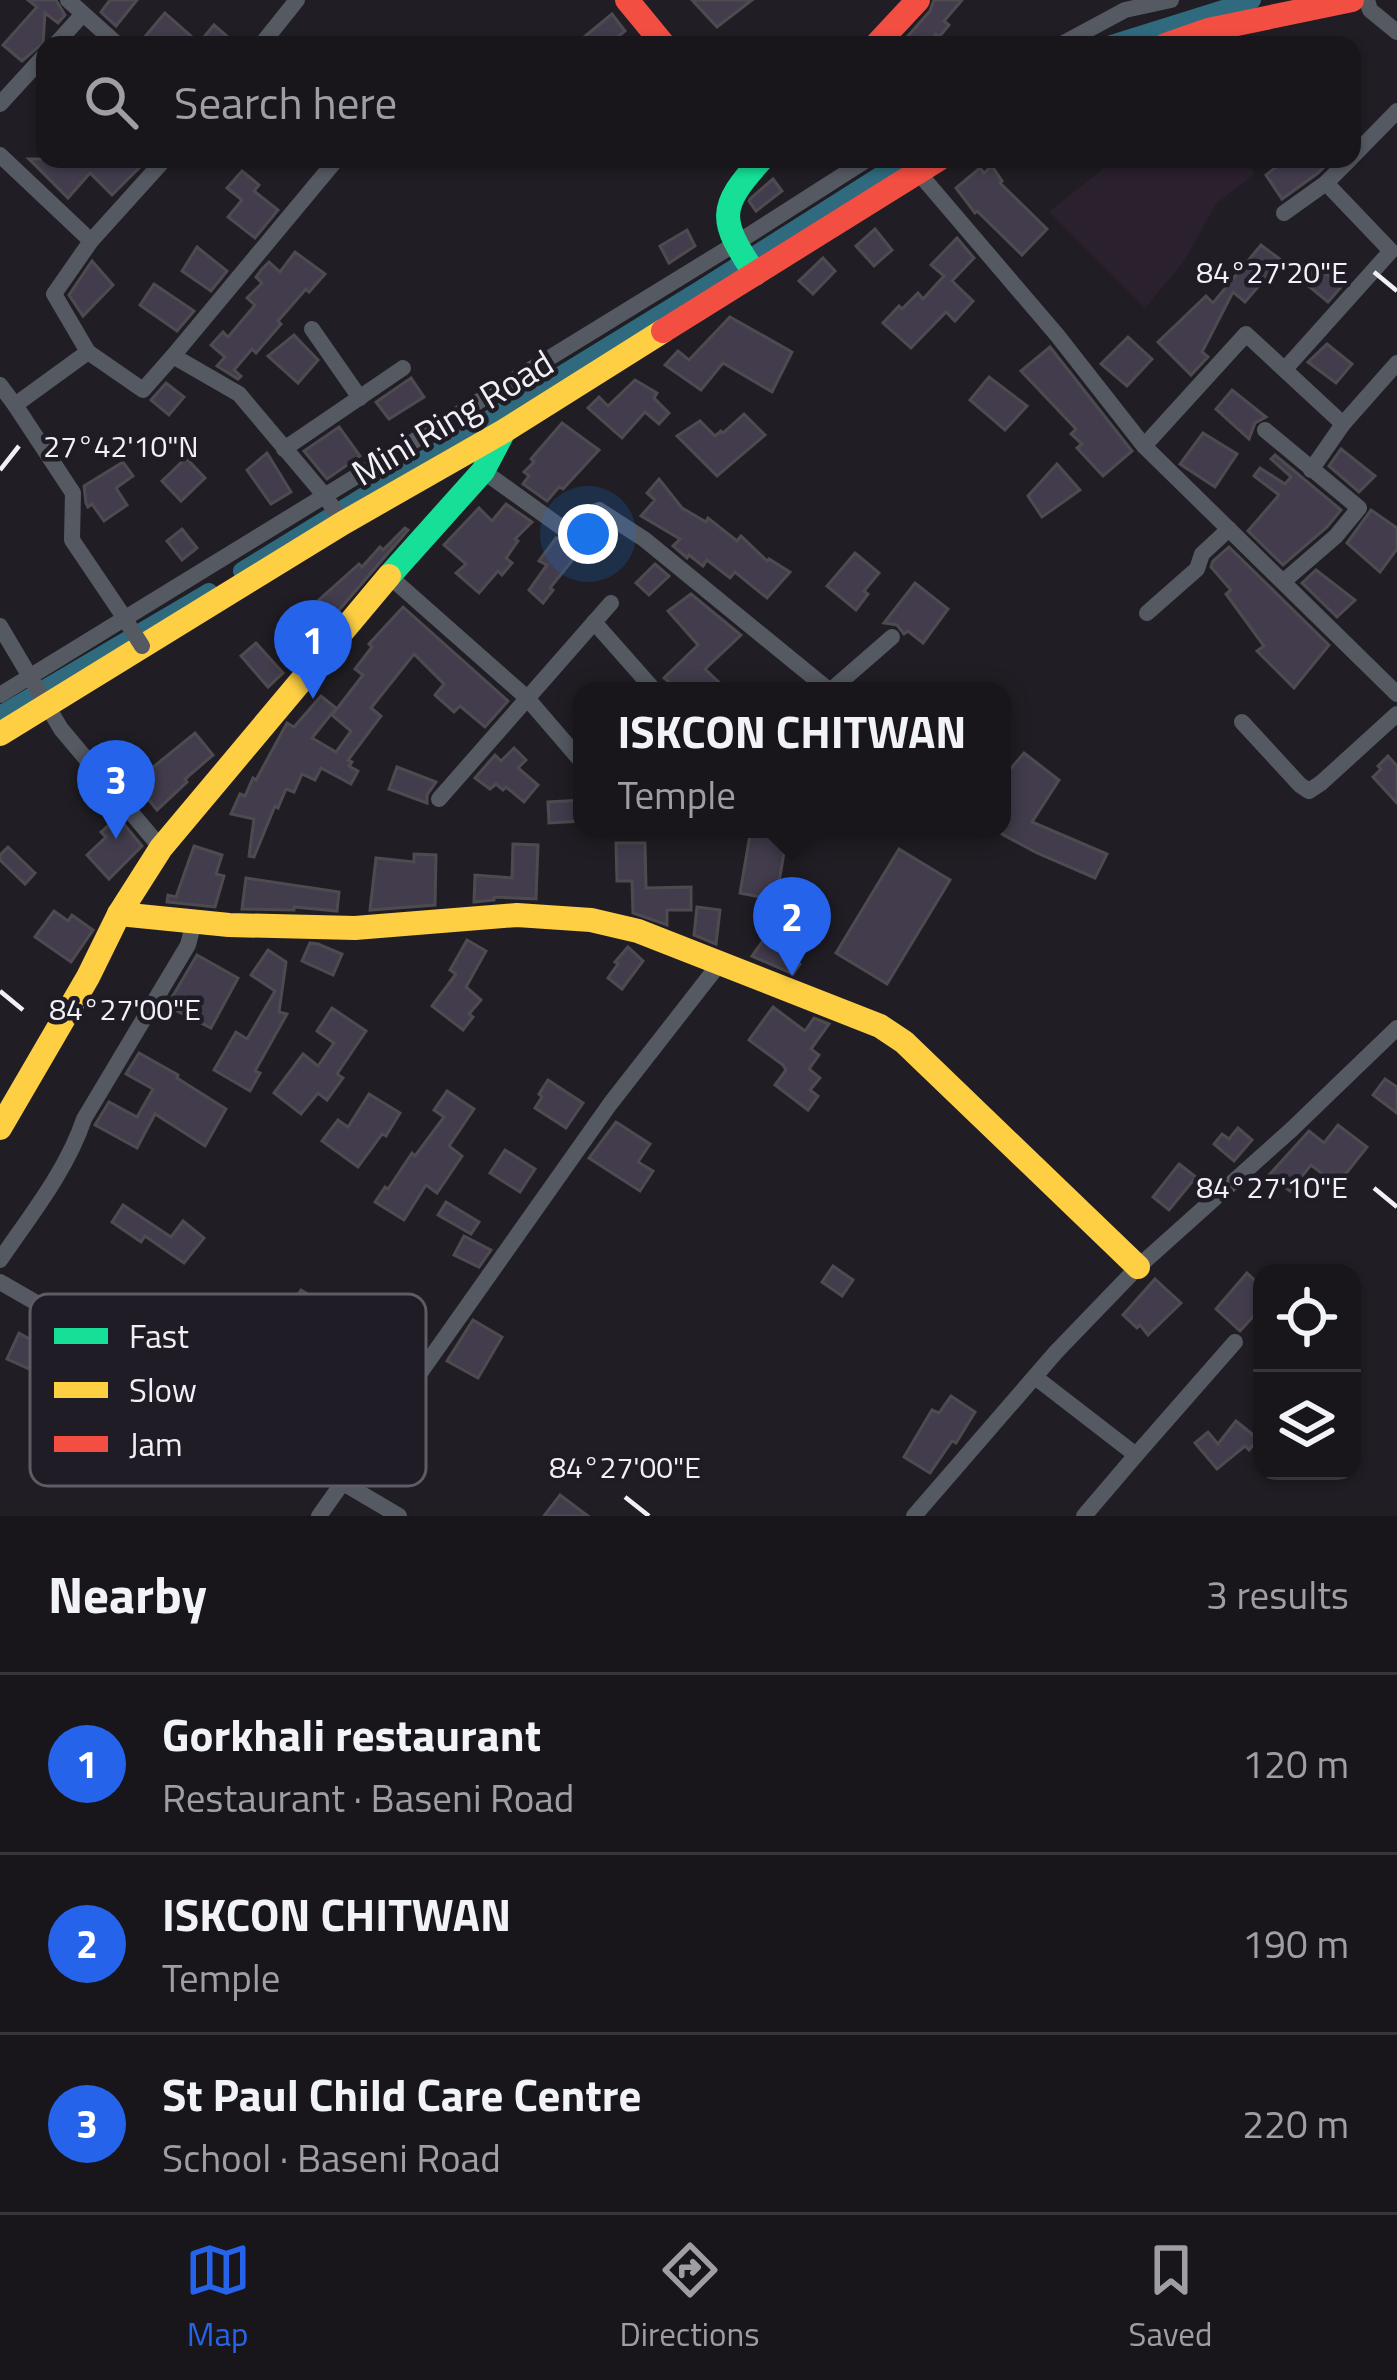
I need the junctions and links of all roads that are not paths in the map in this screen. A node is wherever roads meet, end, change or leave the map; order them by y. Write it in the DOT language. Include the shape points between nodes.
graph roads {
  1 [pos="68,0"];
  2 [pos="297,0"];
  3 [pos="627,0"];
  4 [pos="918,0"];
  5 [pos="1172,0"];
  6 [pos="1352,0"];
  7 [pos="1367,0"];
  8 [pos="82,15"];
  9 [pos="1397,32"];
  10 [pos="63,36"];
  11 [pos="107,36"];
  12 [pos="268,36"];
  13 [pos="657,36"];
  14 [pos="884,36"];
  15 [pos="1077,36"];
  16 [pos="1191,36"];
  17 [pos="36,65"];
  18 [pos="0,104"];
  19 [pos="1397,111"];
  20 [pos="1361,148"];
  21 [pos="0,155"];
  22 [pos="157,168"];
  23 [pos="330,168"];
  24 [pos="753,168"];
  25 [pos="857,168"];
  26 [pos="922,168"];
  27 [pos="930,168"];
  28 [pos="1341,168"];
  29 [pos="1326,183"];
  30 [pos="1284,213"];
  31 [pos="91,241"];
  32 [pos="744,257"];
  33 [pos="312,329"];
  34 [pos="88,352"];
  35 [pos="173,356"];
  36 [pos="1397,363"];
  37 [pos="404,368"];
  38 [pos="1286,368"];
  39 [pos="0,385"];
  40 [pos="360,398"];
  41 [pos="15,405"];
  42 [pos="1343,424"];
  43 [pos="504,430"];
  44 [pos="1265,430"];
  45 [pos="1144,446"];
  46 [pos="284,449"];
  47 [pos="1311,470"];
  48 [pos="483,471"];
  49 [pos="336,511"];
  50 [pos="1228,529"];
  51 [pos="389,576"];
  52 [pos="1284,581"];
  53 [pos="611,603"];
  54 [pos="1148,613"];
  55 [pos="594,622"];
  56 [pos="0,626"];
  57 [pos="134,634"];
  58 [pos="892,637"];
  59 [pos="647,682"];
  60 [pos="819,682"];
  61 [pos="840,682"];
  62 [pos="38,691"];
  63 [pos="0,694"];
  64 [pos="1397,694"];
  65 [pos="526,697"];
  66 [pos="1397,714"];
  67 [pos="1242,722"];
  68 [pos="0,734"];
  69 [pos="573,752"];
  70 [pos="439,799"];
  71 [pos="161,848"];
  72 [pos="119,914"];
  73 [pos="194,922"];
  74 [pos="720,963"];
  75 [pos="1397,1028"];
  76 [pos="0,1128"];
  77 [pos="0,1260"];
  78 [pos="1138,1267"];
  79 [pos="0,1282"];
  80 [pos="30,1299"];
  81 [pos="1235,1342"];
  82 [pos="426,1366"];
  83 [pos="1035,1377"];
  84 [pos="1136,1455"];
  85 [pos="342,1486"];
  86 [pos="349,1486"];
  87 [pos="916,1515"];
  88 [pos="319,1516"];
  89 [pos="399,1516"];
  90 [pos="1084,1516"];
  1 -- 8 [label="street"];
  2 -- 12 [label="street"];
  3 -- 13 [label="street"];
  4 -- 14 [label="street"];
  5 -- 15 [label="street" via="1125,10"];
  6 -- 16 [label="street"];
  7 -- 9 [label="street"];
  8 -- 10 [label="street"];
  8 -- 11 [label="street"];
  17 -- 18 [label="street"];
  19 -- 20 [label="street"];
  21 -- 31 [label="street"];
  22 -- 31 [label="street"];
  23 -- 35 [label="street"];
  24 -- 32 [label="street" via="727,205"];
  25 -- 32 [label="street"];
  26 -- 32 [label="street, Mini Ring Road"];
  27 -- 45 [label="street"];
  28 -- 29 [label="street"];
  29 -- 30 [label="street"];
  29 -- 38 [label="street" via="1390,251"];
  31 -- 34 [label="street" via="54,294"];
  32 -- 43 [label="street, Mini Ring Road"];
  32 -- 49 [label="street"];
  33 -- 40 [label="street"];
  34 -- 35 [label="street" via="143,390"];
  34 -- 41 [label="street"];
  35 -- 46 [label="street" via="239,394"];
  36 -- 42 [label="street"];
  37 -- 40 [label="street"];
  38 -- 42 [label="street"];
  38 -- 45 [label="street" via="1246,334"];
  39 -- 41 [label="street"];
  40 -- 46 [label="street"];
  41 -- 57 [label="street" via="73,493 72,540"];
  42 -- 47 [label="street"];
  43 -- 48 [label="street"];
  43 -- 49 [label="street, Mini Ring Road"];
  44 -- 47 [label="street"];
  45 -- 50 [label="street"];
  46 -- 49 [label="street"];
  47 -- 52 [label="street" via="1360,508"];
  48 -- 51 [label="street"];
  48 -- 60 [label="street" via="561,527 599,510"];
  49 -- 57 [label="street, Mini Ring Road"];
  50 -- 52 [label="street"];
  50 -- 54 [label="street"];
  51 -- 65 [label="street"];
  51 -- 71 [label="street"];
  52 -- 64 [label="street"];
  53 -- 55 [label="street"];
  55 -- 59 [label="street"];
  55 -- 65 [label="street"];
  56 -- 62 [label="street"];
  57 -- 62 [label="street, Mini Ring Road"];
  58 -- 61 [label="street"];
  62 -- 63 [label="street"];
  62 -- 68 [label="street, Mini Ring Road"];
  62 -- 71 [label="street"];
  65 -- 69 [label="street"];
  65 -- 70 [label="street"];
  66 -- 67 [label="street" via="1309,791"];
  71 -- 72 [label="street"];
  72 -- 73 [label="street"];
  72 -- 76 [label="street"];
  73 -- 74 [label="street" via="356,928 517,915 591,920"];
  73 -- 77 [label="street" via="78,1137"];
  74 -- 78 [label="street" via="904,1042"];
  74 -- 82 [label="street"];
  75 -- 78 [label="street"];
  78 -- 83 [label="street"];
  79 -- 80 [label="street"];
  81 -- 84 [label="street"];
  83 -- 84 [label="street"];
  83 -- 87 [label="street"];
  84 -- 90 [label="street"];
  85 -- 88 [label="street"];
  86 -- 89 [label="street"];
}
